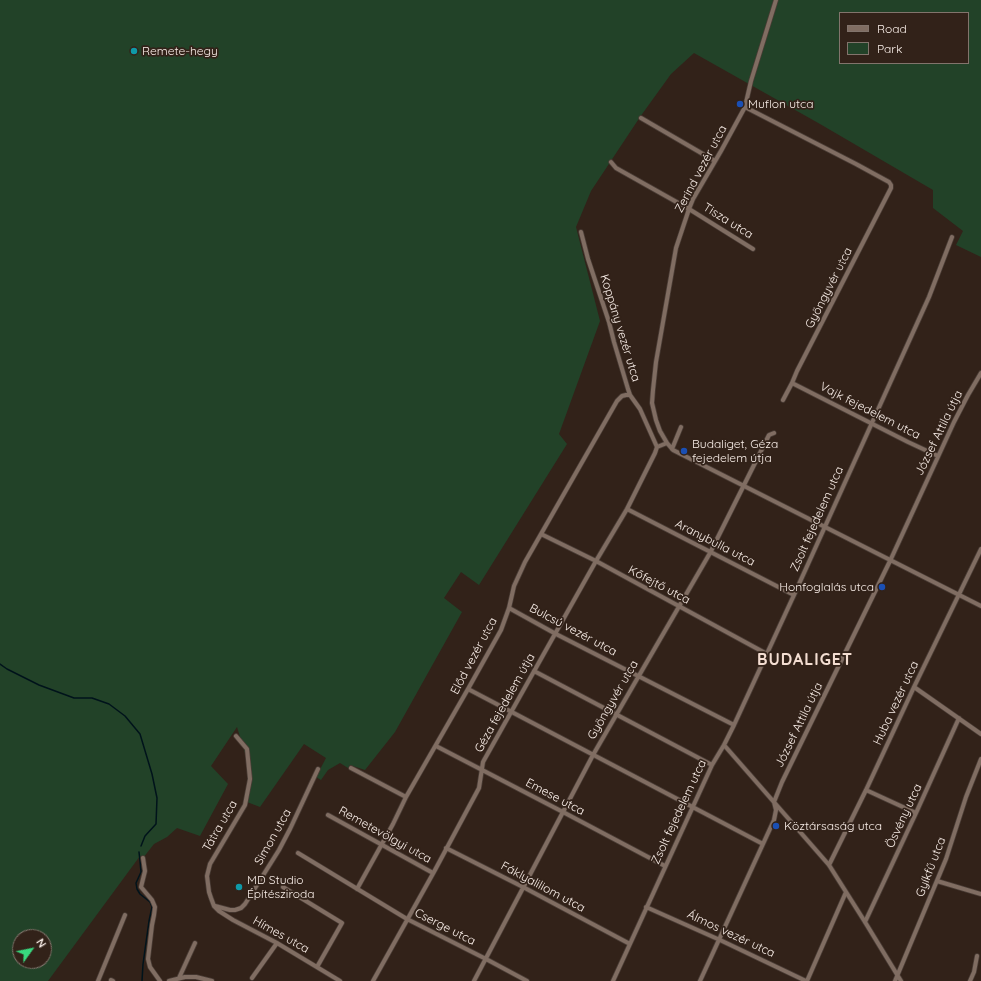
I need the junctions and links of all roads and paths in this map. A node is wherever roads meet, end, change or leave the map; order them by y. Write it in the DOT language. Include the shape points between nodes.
graph roads {
  1 [pos="776,0"];
  2 [pos="745,107"];
  3 [pos="641,118"];
  4 [pos="715,161"];
  5 [pos="611,162"];
  6 [pos="689,209"];
  7 [pos="581,232"];
  8 [pos="952,237"];
  9 [pos="752,249"];
  10 [pos="981,373"];
  11 [pos="792,383"];
  12 [pos="630,395"];
  13 [pos="783,400"];
  14 [pos="872,423"];
  15 [pos="681,427"];
  16 [pos="774,433"];
  17 [pos="667,443"];
  18 [pos="657,447"];
  19 [pos="672,449"];
  20 [pos="938,456"];
  21 [pos="744,486"];
  22 [pos="627,509"];
  23 [pos="824,527"];
  24 [pos="541,534"];
  25 [pos="981,549"];
  26 [pos="710,552"];
  27 [pos="890,560"];
  28 [pos="596,562"];
  29 [pos="794,595"];
  30 [pos="959,595"];
  31 [pos="981,606"];
  32 [pos="678,607"];
  33 [pos="509,608"];
  34 [pos="556,634"];
  35 [pos="767,654"];
  36 [pos="534,671"];
  37 [pos="638,676"];
  38 [pos="914,687"];
  39 [pos="468,689"];
  40 [pos="512,712"];
  41 [pos="616,714"];
  42 [pos="959,718"];
  43 [pos="734,725"];
  44 [pos="981,734"];
  45 [pos="236,736"];
  46 [pos="724,745"];
  47 [pos="436,746"];
  48 [pos="593,754"];
  49 [pos="981,759"];
  50 [pos="712,765"];
  51 [pos="350,768"];
  52 [pos="318,769"];
  53 [pos="482,770"];
  54 [pos="866,790"];
  55 [pos="406,797"];
  56 [pos="774,802"];
  57 [pos="692,806"];
  58 [pos="563,812"];
  59 [pos="916,813"];
  60 [pos="328,815"];
  61 [pos="763,844"];
  62 [pos="381,845"];
  63 [pos="446,848"];
  64 [pos="298,853"];
  65 [pos="143,858"];
  66 [pos="829,865"];
  67 [pos="665,866"];
  68 [pos="433,873"];
  69 [pos="937,881"];
  70 [pos="283,887"];
  71 [pos="357,888"];
  72 [pos="523,888"];
  73 [pos="846,892"];
  74 [pos="981,894"];
  75 [pos="214,906"];
  76 [pos="646,907"];
  77 [pos="125,915"];
  78 [pos="407,919"];
  79 [pos="865,922"];
  80 [pos="720,940"];
  81 [pos="195,943"];
  82 [pos="276,943"];
  83 [pos="630,944"];
  84 [pos="977,956"];
  85 [pos="486,959"];
  86 [pos="317,967"];
  87 [pos="897,975"];
  88 [pos="179,978"];
  89 [pos="252,978"];
  90 [pos="331,979"];
  91 [pos="98,981"];
  92 [pos="160,981"];
  93 [pos="169,981"];
  94 [pos="212,981"];
  95 [pos="340,981"];
  96 [pos="372,981"];
  97 [pos="474,981"];
  98 [pos="527,981"];
  99 [pos="613,981"];
  100 [pos="700,981"];
  101 [pos="807,981"];
  102 [pos="894,981"];
  103 [pos="901,981"];
  104 [pos="970,981"];
  1 -- 2 [label="street, Zerind vezér utca"];
  2 -- 4 [label="street, Zerind vezér utca"];
  2 -- 11 [label="street, Gyöngyvér utca" via="856,164 891,185"];
  3 -- 4 [label="street"];
  4 -- 6 [label="street, Zerind vezér utca"];
  5 -- 6 [label="street, Tisza utca" via="616,168"];
  6 -- 9 [label="street, Tisza utca"];
  6 -- 17 [label="street, Zerind vezér utca" via="676,248 652,396 656,420"];
  7 -- 12 [label="street, Koppány vezér utca"];
  8 -- 14 [label="street, Zsolt fejedelem utca" via="929,297"];
  10 -- 20 [label="street, József Attila útja"];
  11 -- 13 [label="street, Gyöngyvér utca"];
  11 -- 14 [label="street, Vajk fejedelem utca"];
  12 -- 18 [label="street, Koppány vezér utca" via="640,409"];
  12 -- 24 [label="street, Előd vezér utca" via="622,396 616,401"];
  14 -- 20 [label="street, Vajk fejedelem utca"];
  14 -- 23 [label="street, Zsolt fejedelem utca"];
  15 -- 19 [label="street"];
  16 -- 21 [label="street, Gyöngyvér utca" via="769,435"];
  17 -- 18 [label="street"];
  17 -- 19 [label="street"];
  18 -- 22 [label="street, Géza fejedelem útja"];
  19 -- 21 [label="street"];
  20 -- 27 [label="street, József Attila útja"];
  21 -- 23 [label="street"];
  21 -- 26 [label="street, Gyöngyvér utca"];
  22 -- 26 [label="street, Aranybulla utca"];
  22 -- 28 [label="street, Géza fejedelem útja"];
  23 -- 27 [label="street"];
  23 -- 29 [label="street, Zsolt fejedelem utca"];
  24 -- 28 [label="street, Kőfejtő utca"];
  24 -- 33 [label="street, Előd vezér utca" via="514,586"];
  25 -- 30 [label="street, Huba vezér utca"];
  26 -- 29 [label="street, Aranybulla utca"];
  26 -- 32 [label="street, Gyöngyvér utca"];
  27 -- 30 [label="street"];
  27 -- 56 [label="street, József Attila útja"];
  28 -- 32 [label="street, Kőfejtő utca"];
  28 -- 34 [label="street, Géza fejedelem útja"];
  29 -- 35 [label="street, Zsolt fejedelem utca"];
  30 -- 31 [label="street"];
  30 -- 38 [label="street, Huba vezér utca"];
  32 -- 35 [label="street, Kőfejtő utca"];
  32 -- 37 [label="street, Gyöngyvér utca"];
  33 -- 34 [label="street, Bulcsú vezér utca"];
  33 -- 39 [label="street, Előd vezér utca" via="501,630"];
  34 -- 36 [label="street, Géza fejedelem útja"];
  34 -- 37 [label="street, Bulcsú vezér utca"];
  35 -- 43 [label="street, Zsolt fejedelem utca"];
  36 -- 40 [label="street, Géza fejedelem útja"];
  36 -- 41 [label="street"];
  37 -- 41 [label="street, Gyöngyvér utca"];
  37 -- 43 [label="street, Bulcsú vezér utca"];
  38 -- 42 [label="street"];
  38 -- 54 [label="street, Huba vezér utca"];
  39 -- 40 [label="street"];
  39 -- 47 [label="street, Előd vezér utca"];
  40 -- 48 [label="street"];
  40 -- 53 [label="street, Géza fejedelem útja" via="483,762"];
  41 -- 48 [label="street, Gyöngyvér utca"];
  41 -- 50 [label="street"];
  42 -- 44 [label="street"];
  42 -- 59 [label="street, Ösvény utca"];
  43 -- 46 [label="street, Zsolt fejedelem utca"];
  45 -- 75 [label="street, Tátra utca" via="247,749 250,779 245,805 210,864 207,876"];
  46 -- 50 [label="street, Zsolt fejedelem utca"];
  46 -- 56 [label="street"];
  47 -- 53 [label="street, Emese utca"];
  47 -- 55 [label="street, Előd vezér utca"];
  48 -- 57 [label="street"];
  48 -- 58 [label="street, Gyöngyvér utca"];
  49 -- 69 [label="street, Gyíkfű utca"];
  50 -- 57 [label="street, Zsolt fejedelem utca"];
  51 -- 55 [label="street"];
  52 -- 75 [label="street, Simon utca" via="279,850 245,904 236,910"];
  53 -- 58 [label="street, Emese utca"];
  53 -- 63 [label="street, Géza fejedelem útja" via="479,788"];
  54 -- 59 [label="street"];
  54 -- 66 [label="street, Huba vezér utca"];
  55 -- 62 [label="street, Előd vezér utca"];
  56 -- 61 [label="street, József Attila útja" via="774,820"];
  56 -- 66 [label="street"];
  57 -- 61 [label="street"];
  57 -- 67 [label="street, Zsolt fejedelem utca"];
  58 -- 67 [label="street, Emese utca"];
  58 -- 72 [label="street, Gyöngyvér utca"];
  59 -- 79 [label="street, Ösvény utca"];
  60 -- 62 [label="street, Remetevölgyi utca"];
  61 -- 80 [label="street, József Attila útja"];
  62 -- 68 [label="street, Remetevölgyi utca"];
  62 -- 71 [label="street, Előd vezér utca"];
  63 -- 68 [label="street, Géza fejedelem útja"];
  63 -- 72 [label="street, Fáklyaliliom utca"];
  64 -- 71 [label="street, Cserge utca"];
  65 -- 92 [label="street" via="145,871 141,885 155,906 148,956 150,967"];
  66 -- 73 [label="street"];
  67 -- 76 [label="street, Zsolt fejedelem utca"];
  68 -- 78 [label="street, Géza fejedelem útja"];
  69 -- 74 [label="street"];
  69 -- 87 [label="street, Gyíkfű utca"];
  70 -- 86 [label="street" via="342,923"];
  71 -- 78 [label="street, Cserge utca"];
  72 -- 83 [label="street, Fáklyaliliom utca"];
  72 -- 85 [label="street, Gyöngyvér utca"];
  73 -- 79 [label="street"];
  73 -- 101 [label="street"];
  75 -- 82 [label="street, Hímes utca" via="219,912"];
  76 -- 80 [label="street, Álmos vezér utca"];
  76 -- 83 [label="street, Zsolt fejedelem utca"];
  77 -- 91 [label="street"];
  78 -- 85 [label="street, Cserge utca"];
  78 -- 96 [label="street, Géza fejedelem útja"];
  79 -- 87 [label="street"];
  80 -- 100 [label="street, József Attila útja"];
  80 -- 101 [label="street, Álmos vezér utca"];
  81 -- 88 [label="street"];
  82 -- 86 [label="street, Hímes utca"];
  82 -- 89 [label="street"];
  83 -- 99 [label="street, Zsolt fejedelem utca"];
  84 -- 104 [label="street"];
  85 -- 97 [label="street, Gyöngyvér utca"];
  85 -- 98 [label="street, Cserge utca"];
  86 -- 90 [label="street, Hímes utca"];
  87 -- 102 [label="street, Gyíkfű utca"];
  87 -- 103 [label="street"];
  88 -- 93 [label="street"];
  88 -- 94 [label="street"];
  90 -- 95 [label="street, Hímes utca"];
}
